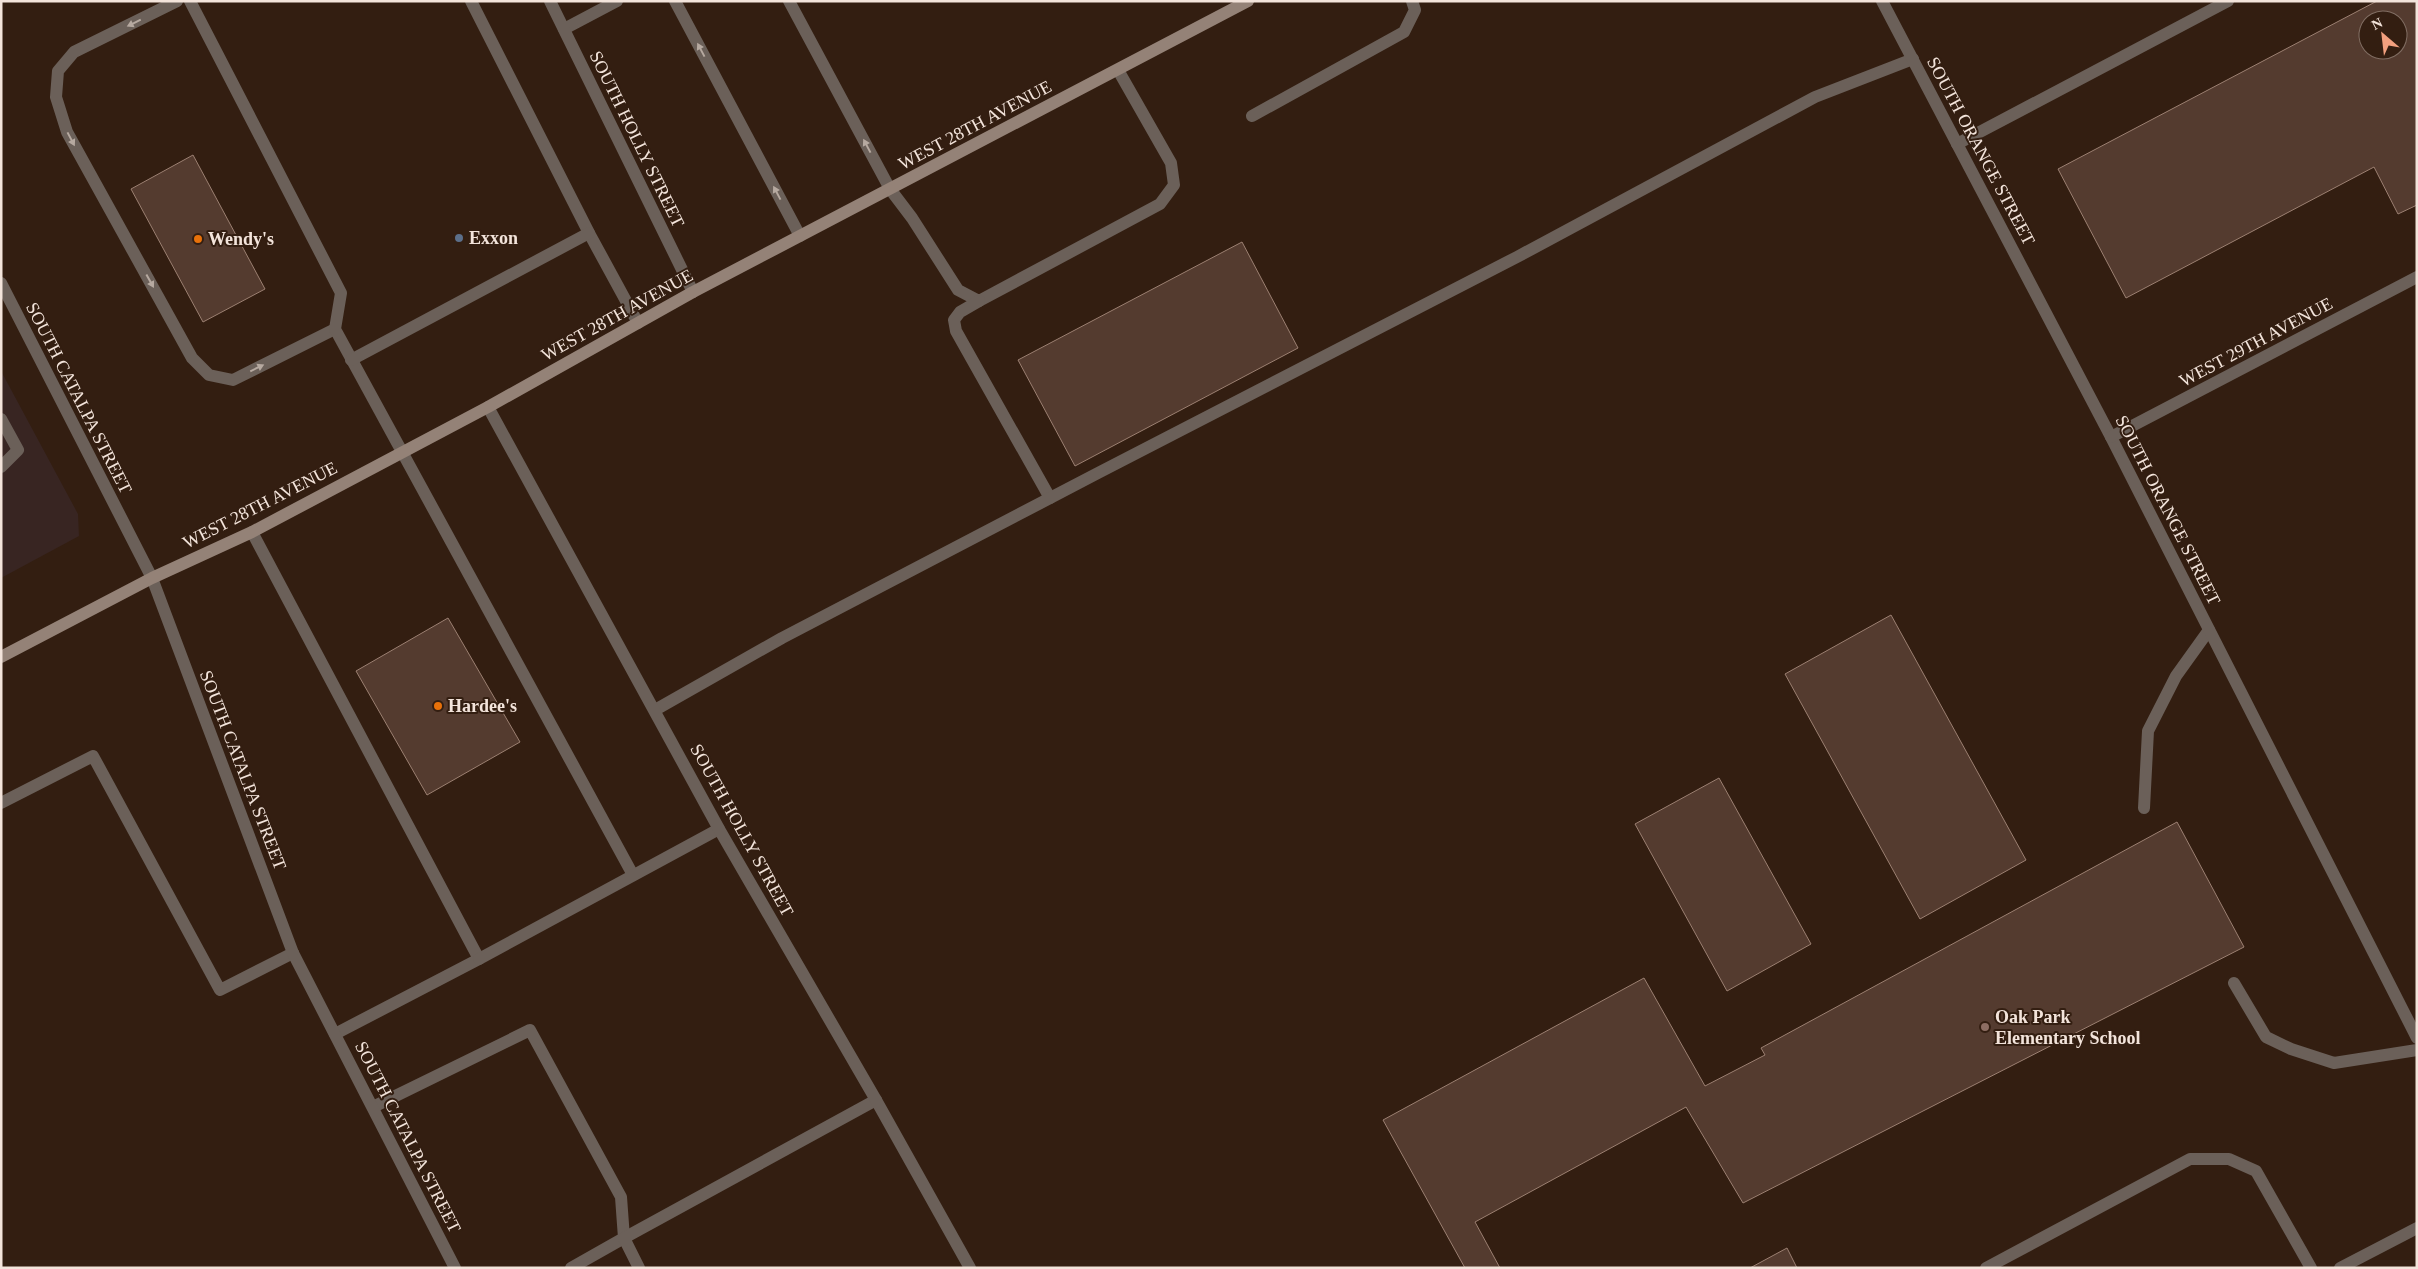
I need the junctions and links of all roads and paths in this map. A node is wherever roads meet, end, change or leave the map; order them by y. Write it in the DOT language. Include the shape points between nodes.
graph roads {
  1 [pos="178,1"];
  2 [pos="190,1"];
  3 [pos="471,1"];
  4 [pos="550,1"];
  5 [pos="617,1"];
  6 [pos="675,1"];
  7 [pos="789,1"];
  8 [pos="1248,1"];
  9 [pos="1412,1"];
  10 [pos="1882,1"];
  11 [pos="2228,1"];
  12 [pos="564,29"];
  13 [pos="1913,60"];
  14 [pos="1118,70"];
  15 [pos="1252,116"];
  16 [pos="1957,144"];
  17 [pos="890,189"];
  18 [pos="589,233"];
  19 [pos="800,236"];
  20 [pos="2417,278"];
  21 [pos="1,283"];
  22 [pos="693,292"];
  23 [pos="979,301"];
  24 [pos="638,323"];
  25 [pos="335,329"];
  26 [pos="351,360"];
  27 [pos="488,407"];
  28 [pos="1,419"];
  29 [pos="2111,437"];
  30 [pos="402,453"];
  31 [pos="1,467"];
  32 [pos="1050,498"];
  33 [pos="252,532"];
  34 [pos="152,578"];
  35 [pos="2209,630"];
  36 [pos="1,657"];
  37 [pos="655,710"];
  38 [pos="1,803"];
  39 [pos="2144,808"];
  40 [pos="719,830"];
  41 [pos="633,875"];
  42 [pos="293,953"];
  43 [pos="479,959"];
  44 [pos="2234,983"];
  45 [pos="334,1034"];
  46 [pos="2417,1038"];
  47 [pos="2417,1050"];
  48 [pos="876,1100"];
  49 [pos="373,1107"];
  50 [pos="2417,1228"];
  51 [pos="624,1238"];
  52 [pos="455,1268"];
  53 [pos="570,1268"];
  54 [pos="640,1268"];
  55 [pos="970,1268"];
  56 [pos="1986,1268"];
  57 [pos="2311,1268"];
  58 [pos="2340,1268"];
  1 -- 25 [label="street, one-way" via="74,52 58,70 56,97 67,132 192,358 209,375 233,380"];
  2 -- 25 [label="street" via="341,293"];
  3 -- 18 [label="street"];
  4 -- 12 [label="street, SOUTH HOLLY STREET"];
  5 -- 12 [label="street"];
  19 -- 6 [label="street, one-way"];
  17 -- 7 [label="street, one-way"];
  8 -- 14 [label="main road, WEST 28TH AVENUE"];
  9 -- 15 [label="street" via="1415,10 1404,32"];
  10 -- 13 [label="street, SOUTH ORANGE STREET"];
  11 -- 16 [label="street"];
  12 -- 22 [label="street, SOUTH HOLLY STREET"];
  13 -- 16 [label="street, SOUTH ORANGE STREET"];
  13 -- 32 [label="street" via="1815,97 1517,258"];
  14 -- 17 [label="main road, WEST 28TH AVENUE"];
  14 -- 23 [label="street" via="1171,162 1174,184 1160,204"];
  16 -- 29 [label="street, SOUTH ORANGE STREET"];
  17 -- 19 [label="main road, WEST 28TH AVENUE"];
  17 -- 23 [label="street" via="958,290"];
  18 -- 24 [label="street"];
  18 -- 26 [label="street"];
  19 -- 22 [label="main road, WEST 28TH AVENUE"];
  20 -- 29 [label="street, WEST 29TH AVENUE"];
  21 -- 34 [label="street, SOUTH CATALPA STREET"];
  22 -- 24 [label="main road, WEST 28TH AVENUE"];
  23 -- 32 [label="street" via="960,312 954,320 956,330"];
  24 -- 27 [label="main road, WEST 28TH AVENUE"];
  25 -- 26 [label="street"];
  26 -- 30 [label="street"];
  27 -- 30 [label="main road, WEST 28TH AVENUE"];
  27 -- 37 [label="street, SOUTH HOLLY STREET"];
  28 -- 31 [label="street" via="18,450"];
  29 -- 35 [label="street, SOUTH ORANGE STREET"];
  30 -- 33 [label="main road, WEST 28TH AVENUE"];
  30 -- 41 [label="street"];
  32 -- 37 [label="street" via="782,638"];
  33 -- 34 [label="main road, WEST 28TH AVENUE"];
  33 -- 43 [label="street"];
  34 -- 36 [label="main road, WEST 28TH AVENUE"];
  34 -- 42 [label="street, SOUTH CATALPA STREET"];
  35 -- 39 [label="street" via="2176,676 2148,730"];
  35 -- 46 [label="street, SOUTH ORANGE STREET"];
  37 -- 40 [label="street, SOUTH HOLLY STREET"];
  38 -- 42 [label="street" via="93,756 220,990"];
  40 -- 41 [label="street"];
  40 -- 48 [label="street, SOUTH HOLLY STREET"];
  41 -- 43 [label="street"];
  42 -- 45 [label="street, SOUTH CATALPA STREET"];
  43 -- 45 [label="street"];
  44 -- 47 [label="street" via="2266,1037 2292,1049 2334,1063"];
  45 -- 49 [label="street, SOUTH CATALPA STREET"];
  48 -- 51 [label="street"];
  48 -- 55 [label="street, SOUTH HOLLY STREET"];
  49 -- 51 [label="street" via="530,1030 621,1197"];
  49 -- 52 [label="street, SOUTH CATALPA STREET"];
  50 -- 58 [label="street"];
  51 -- 53 [label="street"];
  51 -- 54 [label="street"];
  56 -- 57 [label="street" via="2190,1160 2229,1159 2256,1170"];
}
